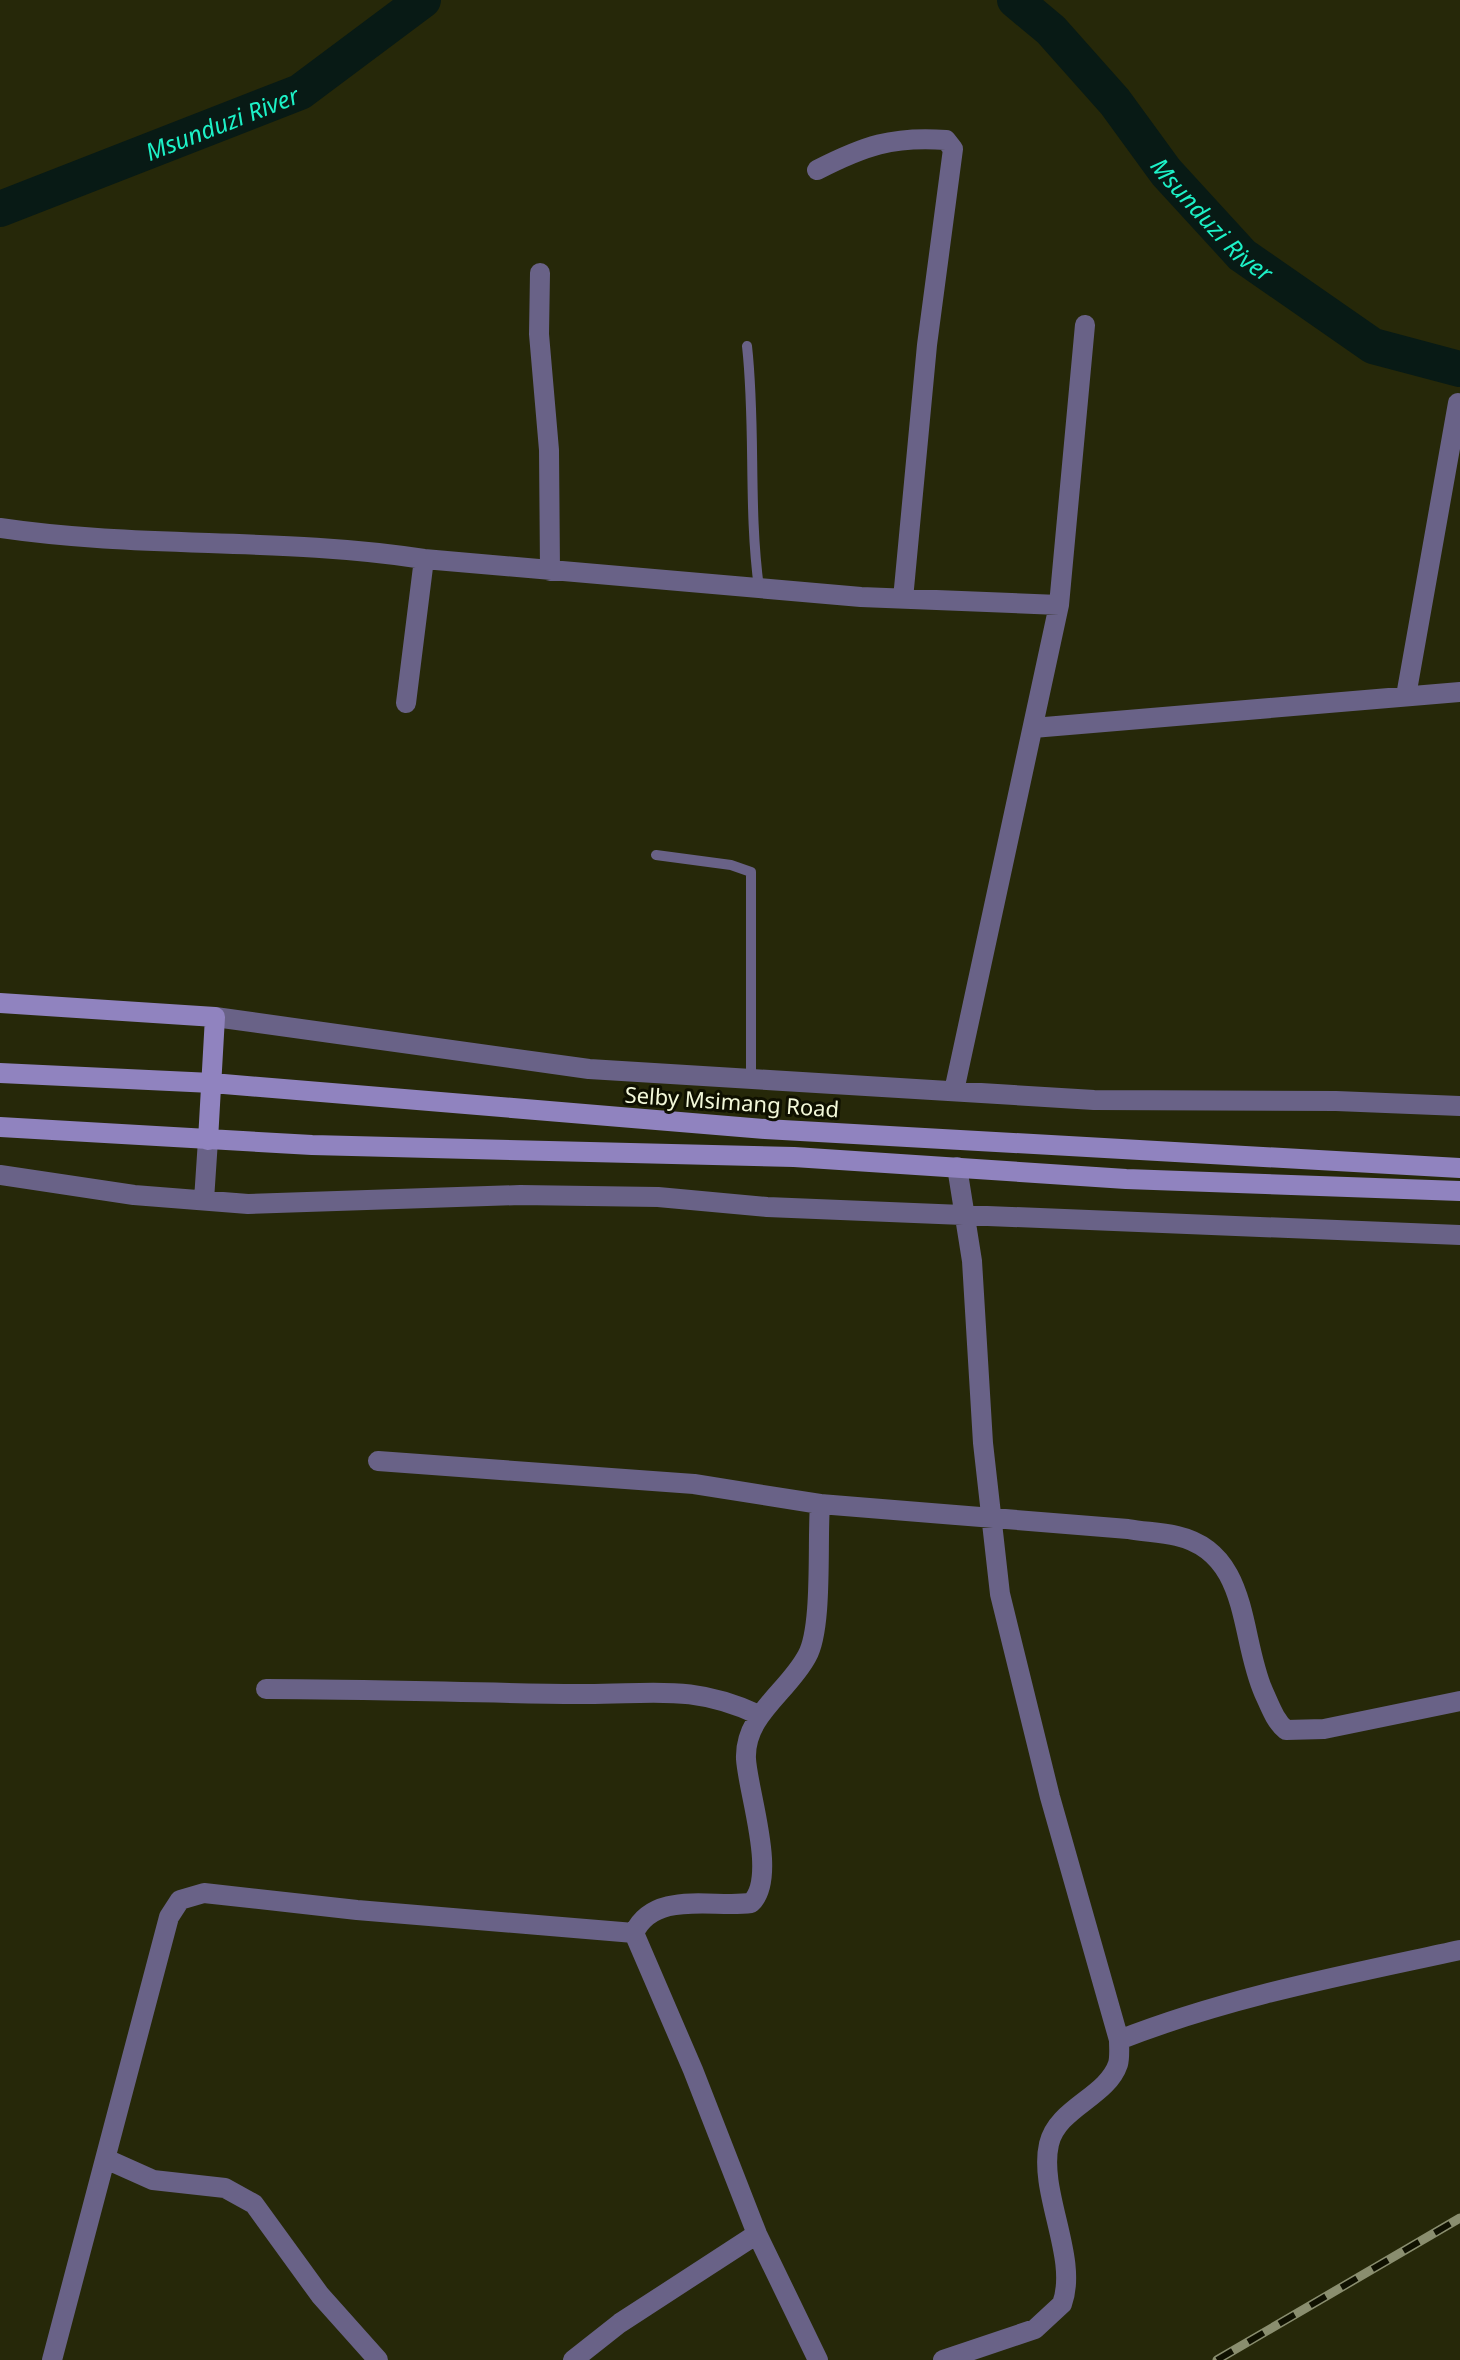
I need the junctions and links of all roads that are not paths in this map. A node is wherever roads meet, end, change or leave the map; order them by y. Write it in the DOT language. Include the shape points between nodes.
graph roads {
  1 [pos="817,170"];
  2 [pos="540,273"];
  3 [pos="1085,325"];
  4 [pos="747,346"];
  5 [pos="1458,403"];
  6 [pos="0,528"];
  7 [pos="424,559"];
  8 [pos="550,571"];
  9 [pos="759,588"];
  10 [pos="903,599"];
  11 [pos="1059,605"];
  12 [pos="1460,692"];
  13 [pos="1406,696"];
  14 [pos="406,703"];
  15 [pos="1033,728"];
  16 [pos="656,855"];
  17 [pos="0,1003"];
  18 [pos="215,1017"];
  19 [pos="0,1073"];
  20 [pos="751,1079"];
  21 [pos="212,1083"];
  22 [pos="954,1091"];
  23 [pos="1460,1106"];
  24 [pos="0,1127"];
  25 [pos="208,1140"];
  26 [pos="957,1167"];
  27 [pos="1460,1168"];
  28 [pos="0,1175"];
  29 [pos="1460,1191"];
  30 [pos="204,1200"];
  31 [pos="966,1213"];
  32 [pos="1460,1235"];
  33 [pos="378,1461"];
  34 [pos="820,1504"];
  35 [pos="990,1516"];
  36 [pos="266,1689"];
  37 [pos="1460,1701"];
  38 [pos="759,1715"];
  39 [pos="634,1933"];
  40 [pos="1460,1950"];
  41 [pos="1119,2040"];
  42 [pos="106,2159"];
  43 [pos="757,2234"];
  44 [pos="52,2360"];
  45 [pos="378,2360"];
  46 [pos="573,2360"];
  47 [pos="818,2360"];
  48 [pos="943,2360"];
  1 -- 10 [label="street" via="891,138 946,140 953,149 927,345"];
  2 -- 8 [label="street"];
  3 -- 11 [label="street"];
  4 -- 9 [label="lane" via="754,432 751,517"];
  5 -- 13 [label="street"];
  6 -- 7 [label="street" via="106,538 354,548"];
  7 -- 8 [label="street"];
  7 -- 14 [label="street"];
  8 -- 9 [label="street"];
  9 -- 10 [label="street"];
  10 -- 11 [label="street"];
  11 -- 15 [label="street"];
  12 -- 13 [label="street"];
  13 -- 15 [label="street"];
  15 -- 22 [label="street"];
  16 -- 20 [label="lane" via="751,872"];
  17 -- 18 [label="main road"];
  18 -- 20 [label="street" via="589,1069"];
  18 -- 21 [label="main road"];
  19 -- 21 [label="main road, Selby Msimang Road"];
  20 -- 22 [label="street"];
  21 -- 25 [label="main road"];
  21 -- 27 [label="main road, Selby Msimang Road" via="765,1129"];
  22 -- 23 [label="street" via="1094,1100"];
  24 -- 25 [label="main road"];
  25 -- 26 [label="main road" via="764,1156"];
  25 -- 30 [label="street"];
  26 -- 29 [label="main road"];
  26 -- 31 [label="street"];
  28 -- 30 [label="street"];
  30 -- 31 [label="street" via="305,1204 520,1195 658,1197 767,1207"];
  31 -- 32 [label="street"];
  31 -- 35 [label="street"];
  33 -- 34 [label="street" via="694,1484"];
  34 -- 35 [label="street"];
  34 -- 38 [label="street" via="815,1637 790,1683"];
  35 -- 37 [label="street" via="1178,1536 1207,1548 1233,1579 1258,1681 1286,1730 1324,1729"];
  35 -- 41 [label="street" via="1009,1640"];
  36 -- 38 [label="street" via="687,1692 713,1696"];
  38 -- 39 [label="street" via="746,1758 762,1866 755,1899 665,1907 646,1915"];
  39 -- 42 [label="street" via="190,1894 169,1917"];
  39 -- 43 [label="street"];
  40 -- 41 [label="street" via="1252,1998"];
  41 -- 48 [label="street" via="1114,2071 1067,2117 1049,2143 1064,2273 1062,2304 1035,2329"];
  42 -- 44 [label="street"];
  42 -- 45 [label="street" via="153,2180 225,2188 254,2204 320,2295"];
  43 -- 46 [label="street"];
  43 -- 47 [label="street"];
}
